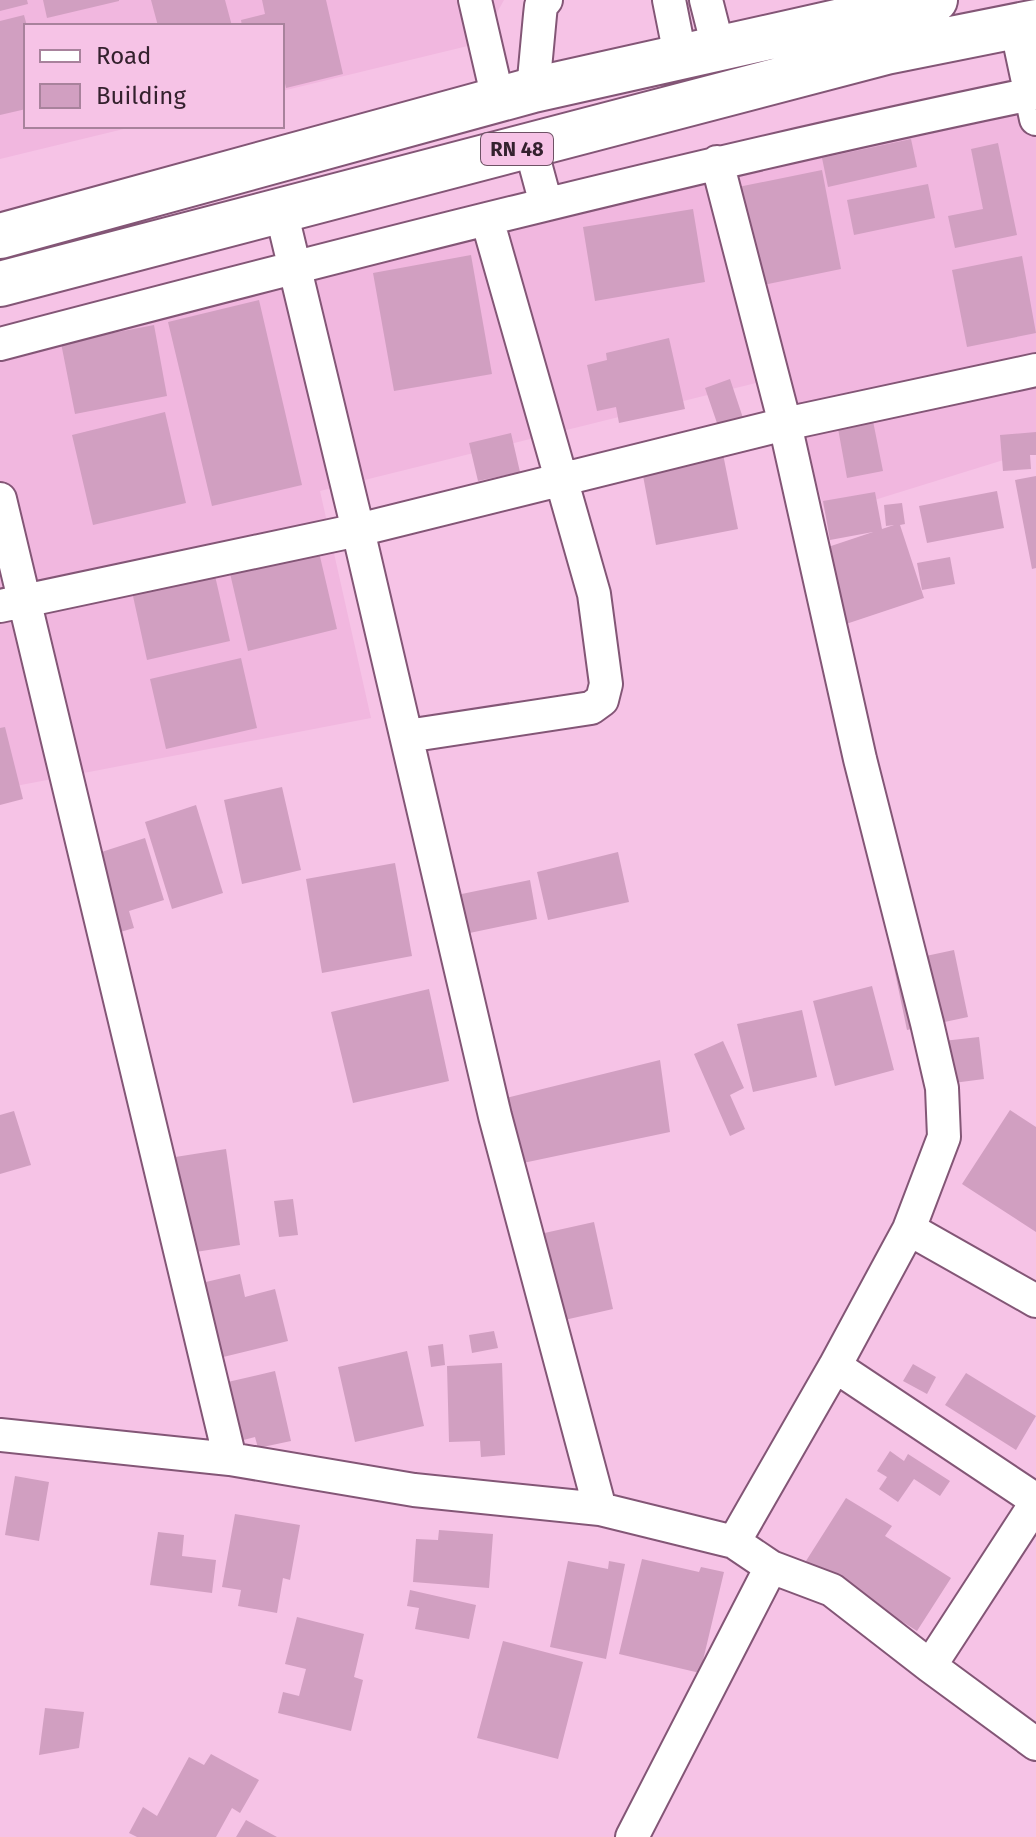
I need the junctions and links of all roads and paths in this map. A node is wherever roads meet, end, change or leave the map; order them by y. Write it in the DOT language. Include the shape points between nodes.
graph roads {
  1 [pos="475,0"];
  2 [pos="546,0"];
  3 [pos="669,0"];
  4 [pos="706,0"];
  5 [pos="935,0"];
  6 [pos="877,6"];
  7 [pos="1026,24"];
  8 [pos="699,51"];
  9 [pos="515,94"];
  10 [pos="1034,102"];
  11 [pos="530,145"];
  12 [pos="717,162"];
  13 [pos="546,204"];
  14 [pos="281,211"];
  15 [pos="487,219"];
  16 [pos="0,236"];
  17 [pos="295,267"];
  18 [pos="0,284"];
  19 [pos="0,344"];
  20 [pos="1036,370"];
  21 [pos="785,424"];
  22 [pos="563,479"];
  23 [pos="0,499"];
  24 [pos="358,530"];
  25 [pos="12,603"];
  26 [pos="407,736"];
  27 [pos="909,1229"];
  28 [pos="1036,1301"];
  29 [pos="835,1366"];
  30 [pos="0,1435"];
  31 [pos="230,1459"];
  32 [pos="1036,1501"];
  33 [pos="600,1509"];
  34 [pos="734,1542"];
  35 [pos="771,1567"];
  36 [pos="930,1666"];
  37 [pos="1036,1744"];
  38 [pos="632,1837"];
  1 -- 9 [label="street"];
  2 -- 9 [label="street"];
  3 -- 8 [label="street"];
  4 -- 8 [label="street"];
  5 -- 6 [label="highway, RN 48"];
  6 -- 8 [label="highway, RN 48"];
  7 -- 10 [label="street"];
  7 -- 11 [label="highway, RN 48" via="886,52"];
  8 -- 9 [label="highway, RN 48"];
  9 -- 16 [label="highway, RN 48"];
  10 -- 12 [label="street"];
  11 -- 13 [label="street"];
  11 -- 14 [label="highway, RN 48"];
  12 -- 13 [label="street"];
  12 -- 21 [label="street"];
  13 -- 15 [label="street"];
  14 -- 17 [label="street"];
  14 -- 18 [label="highway, RN 48"];
  15 -- 17 [label="street"];
  15 -- 22 [label="street"];
  17 -- 19 [label="street"];
  17 -- 24 [label="street"];
  20 -- 21 [label="street"];
  21 -- 22 [label="street"];
  21 -- 27 [label="street" via="856,744 942,1088 944,1137"];
  22 -- 24 [label="street"];
  22 -- 26 [label="street" via="594,594 606,684 602,700 591,708"];
  23 -- 25 [label="street"];
  24 -- 25 [label="street"];
  24 -- 26 [label="street"];
  25 -- 31 [label="street"];
  26 -- 33 [label="street" via="495,1116"];
  27 -- 28 [label="street"];
  27 -- 29 [label="street"];
  29 -- 32 [label="street"];
  29 -- 34 [label="street"];
  30 -- 31 [label="street"];
  31 -- 33 [label="street" via="414,1490"];
  32 -- 36 [label="street"];
  33 -- 34 [label="street"];
  34 -- 35 [label="street"];
  35 -- 36 [label="street" via="832,1590"];
  35 -- 38 [label="street"];
  36 -- 37 [label="street"];
}
